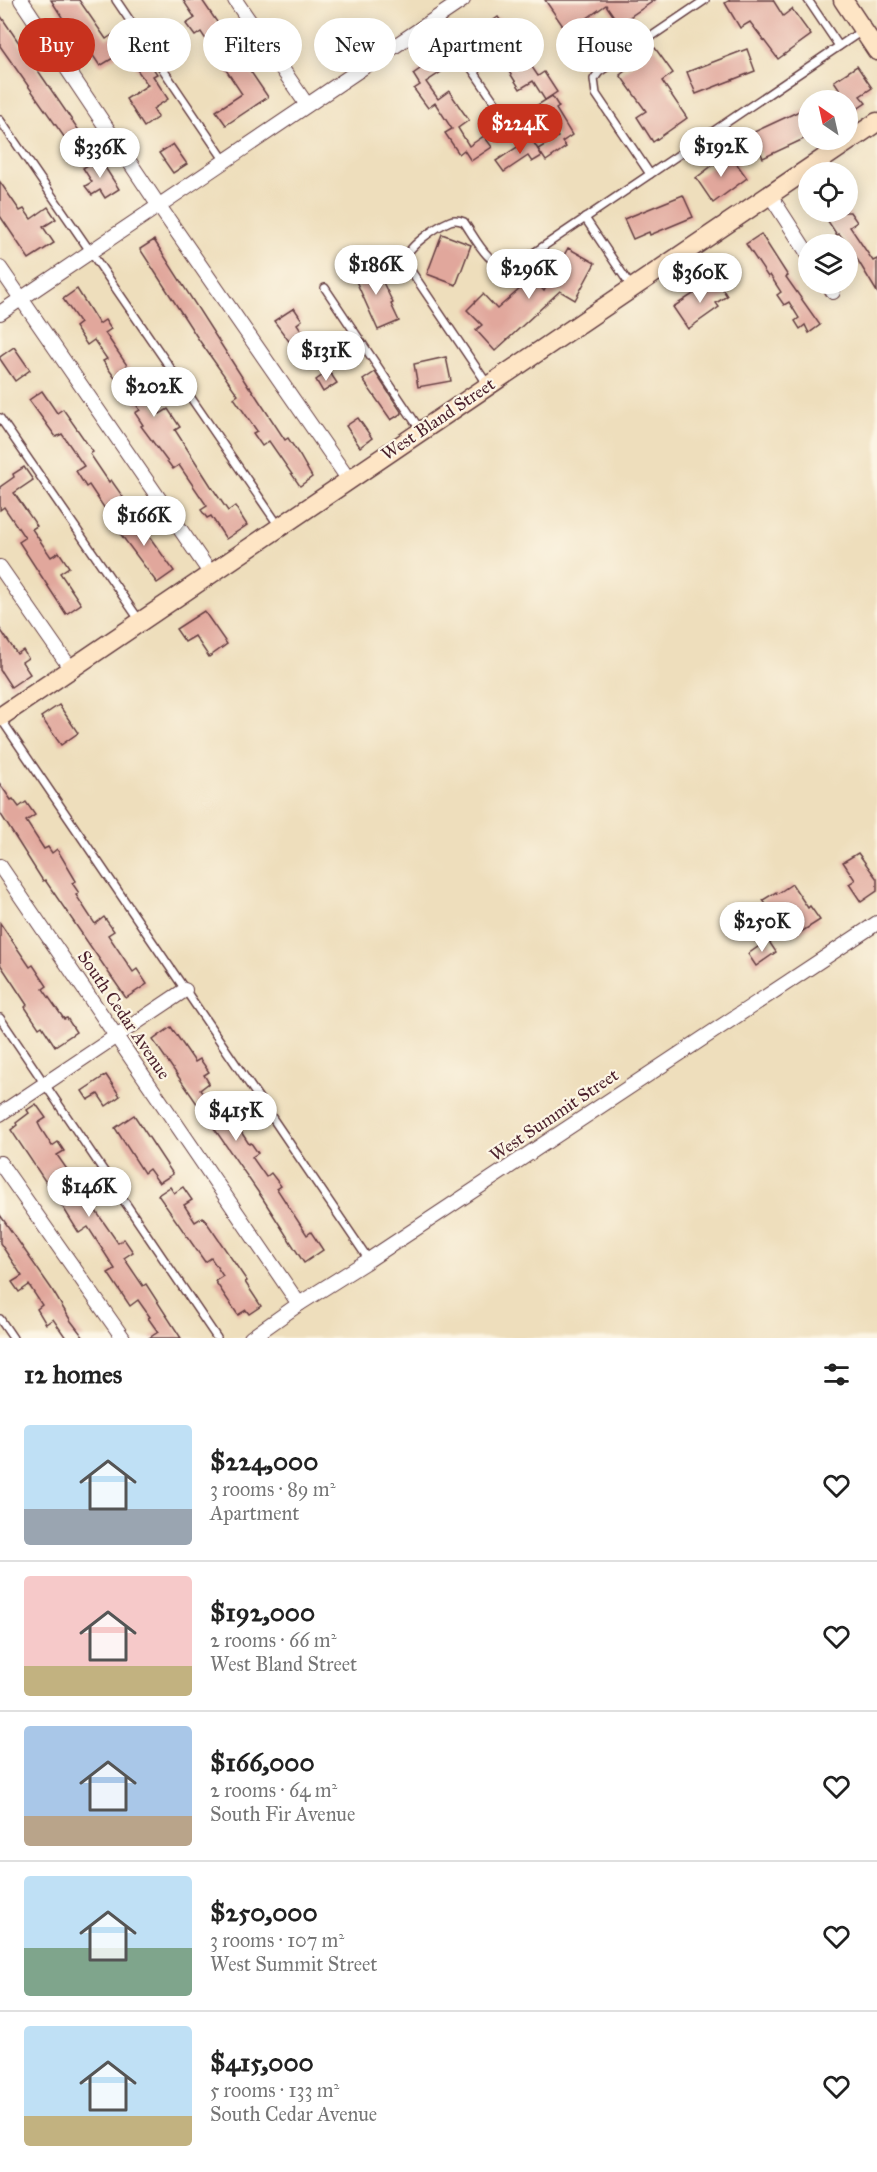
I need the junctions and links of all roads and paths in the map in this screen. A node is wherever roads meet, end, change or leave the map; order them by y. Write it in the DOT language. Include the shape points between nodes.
graph roads {
  1 [pos="21,0"];
  2 [pos="116,0"];
  3 [pos="235,0"];
  4 [pos="705,0"];
  5 [pos="808,0"];
  6 [pos="843,0"];
  7 [pos="455,2"];
  8 [pos="436,18"];
  9 [pos="866,31"];
  10 [pos="408,37"];
  11 [pos="839,46"];
  12 [pos="877,51"];
  13 [pos="474,72"];
  14 [pos="307,105"];
  15 [pos="0,120"];
  16 [pos="877,122"];
  17 [pos="511,126"];
  18 [pos="225,161"];
  19 [pos="650,174"];
  20 [pos="770,195"];
  21 [pos="159,206"];
  22 [pos="585,218"];
  23 [pos="798,238"];
  24 [pos="91,252"];
  25 [pos="0,268"];
  26 [pos="325,288"];
  27 [pos="632,288"];
  28 [pos="21,299"];
  29 [pos="0,313"];
  30 [pos="489,385"];
  31 [pos="0,418"];
  32 [pos="421,431"];
  33 [pos="349,480"];
  34 [pos="280,527"];
  35 [pos="0,567"];
  36 [pos="211,574"];
  37 [pos="140,621"];
  38 [pos="70,669"];
  39 [pos="0,717"];
  40 [pos="0,866"];
  41 [pos="877,923"];
  42 [pos="185,990"];
  43 [pos="0,1018"];
  44 [pos="116,1036"];
  45 [pos="45,1084"];
  46 [pos="0,1114"];
  47 [pos="0,1163"];
  48 [pos="369,1260"];
  49 [pos="299,1304"];
  50 [pos="0,1319"];
  51 [pos="13,1338"];
  52 [pos="123,1338"];
  53 [pos="217,1338"];
  54 [pos="251,1338"];
  1 -- 21 [label="street"];
  2 -- 18 [label="lane"];
  3 -- 14 [label="street"];
  4 -- 19 [label="lane" via="594,79 597,93"];
  5 -- 11 [label="lane"];
  6 -- 9 [label="street"];
  7 -- 8 [label="street"];
  9 -- 11 [label="lane"];
  9 -- 12 [label="street"];
  10 -- 14 [label="street"];
  11 -- 19 [label="lane"];
  13 -- 17 [label="lane"];
  14 -- 18 [label="street"];
  15 -- 24 [label="lane"];
  16 -- 20 [label="street, West Bland Street"];
  18 -- 21 [label="street"];
  19 -- 22 [label="lane"];
  20 -- 23 [label="street"];
  20 -- 27 [label="street, West Bland Street"];
  21 -- 24 [label="street"];
  21 -- 33 [label="street"];
  22 -- 27 [label="lane"];
  22 -- 30 [label="lane" via="513,267 495,264 458,219 407,251 405,262"];
  24 -- 28 [label="street"];
  24 -- 34 [label="lane"];
  25 -- 28 [label="street"];
  26 -- 32 [label="lane"];
  27 -- 30 [label="street, West Bland Street"];
  28 -- 29 [label="street"];
  28 -- 36 [label="street"];
  30 -- 32 [label="street, West Bland Street"];
  31 -- 37 [label="lane"];
  32 -- 33 [label="street, West Bland Street"];
  33 -- 34 [label="street, West Bland Street"];
  34 -- 36 [label="street, West Bland Street"];
  35 -- 38 [label="street"];
  36 -- 37 [label="street, West Bland Street"];
  37 -- 38 [label="street, West Bland Street"];
  38 -- 39 [label="street, West Bland Street"];
  39 -- 42 [label="lane"];
  40 -- 44 [label="street, South Cedar Avenue"];
  41 -- 48 [label="street, West Summit Street"];
  42 -- 44 [label="street"];
  42 -- 48 [label="lane"];
  43 -- 45 [label="lane"];
  44 -- 45 [label="street"];
  44 -- 49 [label="street, South Cedar Avenue"];
  45 -- 46 [label="street"];
  45 -- 53 [label="lane"];
  47 -- 52 [label="street"];
  48 -- 49 [label="street, West Summit Street"];
  49 -- 54 [label="street, West Summit Street"];
  50 -- 51 [label="lane"];
}
